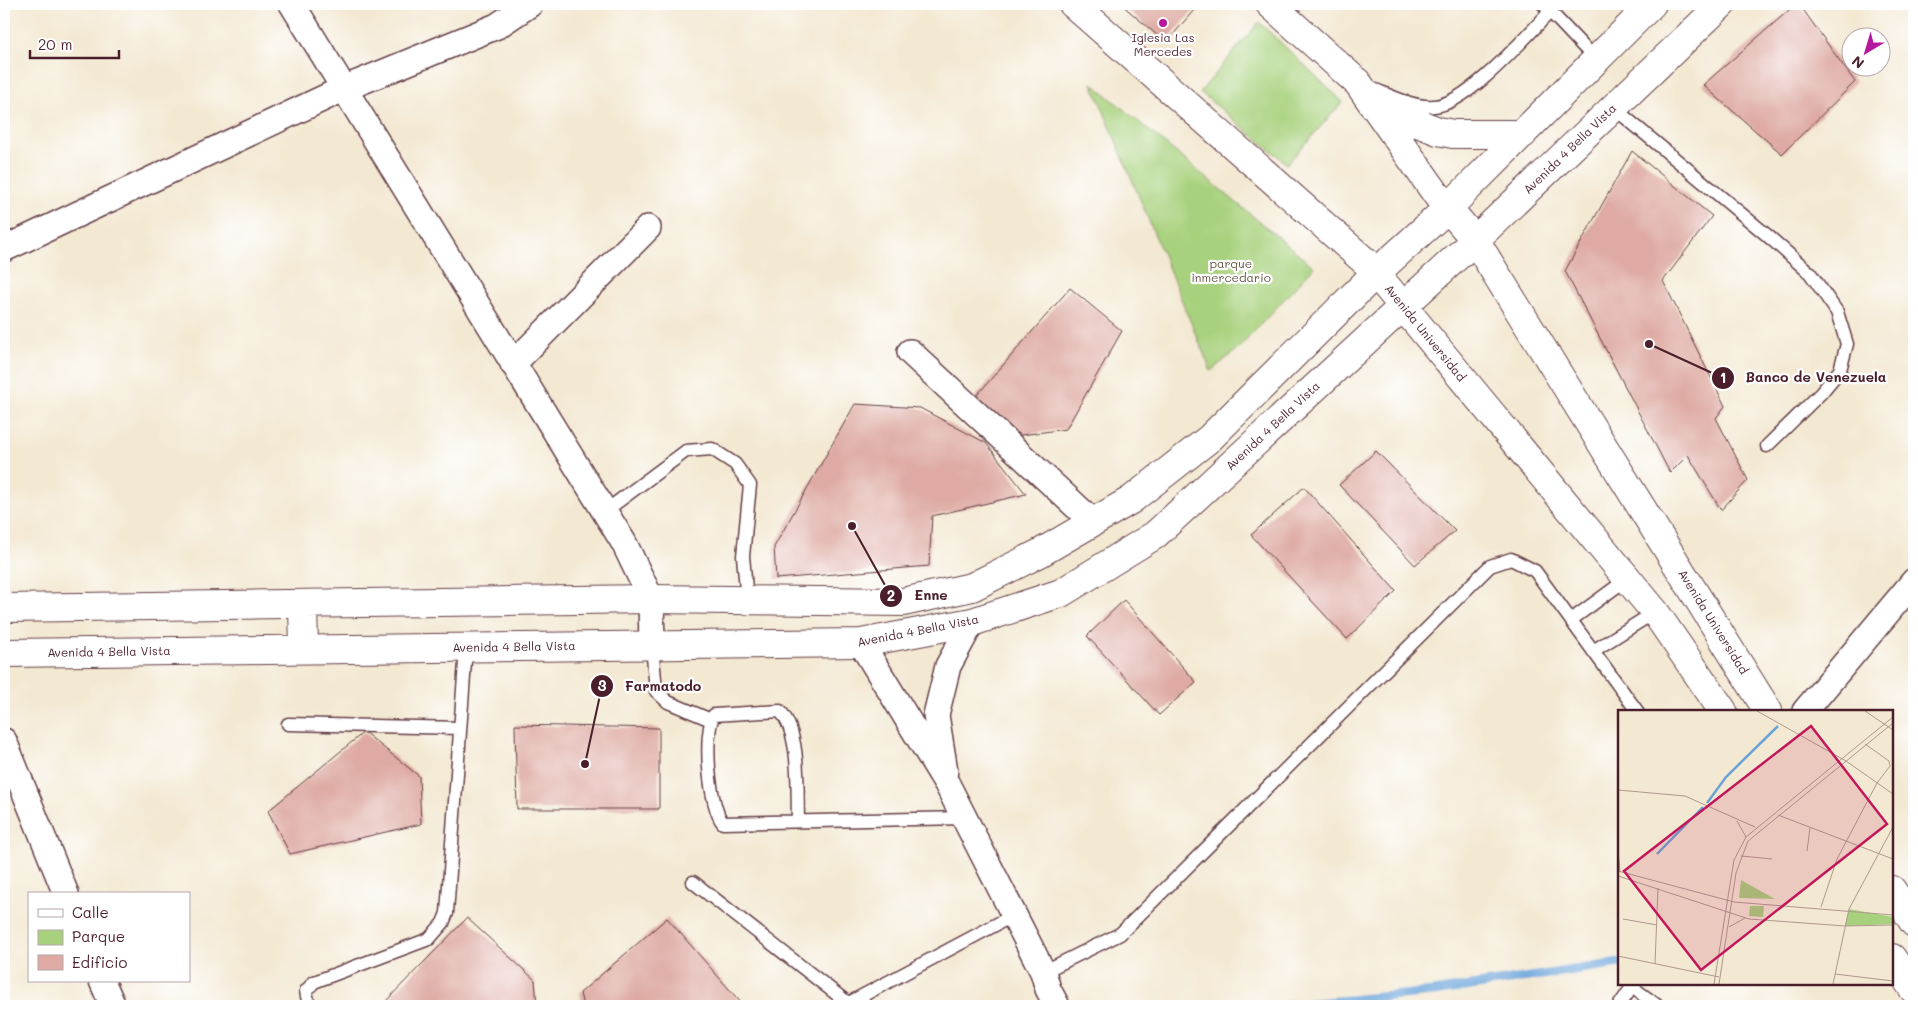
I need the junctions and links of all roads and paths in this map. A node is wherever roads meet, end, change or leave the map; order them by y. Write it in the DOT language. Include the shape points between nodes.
graph roads {
  1 [pos="292,4"];
  2 [pos="530,4"];
  3 [pos="1073,4"];
  4 [pos="1270,4"];
  5 [pos="1652,4"];
  6 [pos="1722,4"];
  7 [pos="1547,8"];
  8 [pos="1596,60"];
  9 [pos="344,89"];
  10 [pos="1366,94"];
  11 [pos="1614,108"];
  12 [pos="1522,134"];
  13 [pos="1448,208"];
  14 [pos="648,228"];
  15 [pos="1475,240"];
  16 [pos="4,249"];
  17 [pos="1376,273"];
  18 [pos="1402,306"];
  19 [pos="910,352"];
  20 [pos="513,364"];
  21 [pos="1767,446"];
  22 [pos="604,512"];
  23 [pos="1093,522"];
  24 [pos="1627,579"];
  25 [pos="1914,581"];
  26 [pos="651,599"];
  27 [pos="747,600"];
  28 [pos="303,604"];
  29 [pos="4,608"];
  30 [pos="1655,612"];
  31 [pos="1571,620"];
  32 [pos="972,622"];
  33 [pos="861,643"];
  34 [pos="652,645"];
  35 [pos="466,648"];
  36 [pos="304,650"];
  37 [pos="1593,651"];
  38 [pos="4,653"];
  39 [pos="1636,710"];
  40 [pos="1722,710"];
  41 [pos="1767,710"];
  42 [pos="1806,710"];
  43 [pos="711,720"];
  44 [pos="288,724"];
  45 [pos="460,728"];
  46 [pos="6,754"];
  47 [pos="947,784"];
  48 [pos="965,818"];
  49 [pos="798,821"];
  50 [pos="693,882"];
  51 [pos="1893,891"];
  52 [pos="65,892"];
  53 [pos="1014,915"];
  54 [pos="1914,922"];
  55 [pos="1893,959"];
  56 [pos="1043,972"];
  57 [pos="102,982"];
  58 [pos="1633,985"];
  59 [pos="1914,990"];
  60 [pos="846,1005"];
  61 [pos="113,1006"];
  62 [pos="309,1006"];
  63 [pos="1057,1006"];
  64 [pos="1619,1006"];
  65 [pos="1658,1006"];
  1 -- 9 [label="street"];
  2 -- 9 [label="street" via="497,26"];
  3 -- 17 [label="street, Avenida Universidad"];
  4 -- 10 [label="street, Avenida Universidad"];
  5 -- 8 [label="street"];
  6 -- 11 [label="street, Avenida 4 Bella Vista"];
  7 -- 8 [label="lane"];
  7 -- 10 [label="lane" via="1469,91 1451,103 1418,105"];
  8 -- 12 [label="street"];
  9 -- 16 [label="street"];
  9 -- 20 [label="street"];
  10 -- 12 [label="street" via="1438,131"];
  10 -- 13 [label="street, Avenida Universidad"];
  11 -- 15 [label="street, Avenida 4 Bella Vista"];
  11 -- 21 [label="lane" via="1810,274 1837,312 1847,344 1840,370"];
  12 -- 13 [label="street"];
  13 -- 15 [label="street, Avenida Universidad"];
  13 -- 17 [label="street"];
  14 -- 20 [label="street"];
  15 -- 18 [label="street, Avenida 4 Bella Vista"];
  15 -- 41 [label="street, Avenida Universidad"];
  17 -- 18 [label="street, Avenida Universidad"];
  17 -- 23 [label="street" via="1210,438 1131,500"];
  18 -- 24 [label="street, Avenida Universidad"];
  18 -- 32 [label="street, Avenida 4 Bella Vista" via="1155,535 1061,593"];
  19 -- 23 [label="street"];
  20 -- 22 [label="street"];
  22 -- 26 [label="street" via="624,543"];
  22 -- 27 [label="lane" via="686,451 712,449 736,464 750,486 743,556"];
  23 -- 27 [label="street" via="972,587 903,602"];
  24 -- 30 [label="street, Avenida Universidad"];
  24 -- 31 [label="lane"];
  25 -- 42 [label="street"];
  26 -- 27 [label="street"];
  26 -- 28 [label="street"];
  26 -- 34 [label="street"];
  28 -- 29 [label="street"];
  28 -- 36 [label="street"];
  30 -- 37 [label="lane"];
  30 -- 40 [label="street, Avenida Universidad"];
  31 -- 37 [label="lane"];
  31 -- 56 [label="lane" via="1535,571 1511,559 1490,566 1120,934"];
  32 -- 33 [label="street, Avenida 4 Bella Vista"];
  32 -- 47 [label="street" via="948,666 936,715"];
  33 -- 34 [label="street, Avenida 4 Bella Vista"];
  33 -- 47 [label="street"];
  34 -- 35 [label="street, Avenida 4 Bella Vista"];
  34 -- 43 [label="lane" via="656,691 668,702"];
  35 -- 36 [label="street, Avenida 4 Bella Vista"];
  35 -- 45 [label="lane"];
  36 -- 38 [label="street, Avenida 4 Bella Vista"];
  37 -- 39 [label="lane"];
  43 -- 49 [label="lane" via="710,793 723,823"];
  43 -- 49 [label="lane" via="714,715 780,711 796,750"];
  44 -- 45 [label="lane"];
  45 -- 62 [label="lane" via="447,913 443,923 429,939 314,982 306,992"];
  46 -- 52 [label="street"];
  47 -- 48 [label="street"];
  48 -- 49 [label="lane"];
  48 -- 53 [label="street"];
  50 -- 60 [label="lane"];
  51 -- 54 [label="street"];
  53 -- 56 [label="street"];
  53 -- 60 [label="lane"];
  55 -- 59 [label="street"];
  56 -- 63 [label="street"];
  57 -- 61 [label="street"];
  58 -- 64 [label="lane"];
  58 -- 65 [label="lane"];
}
